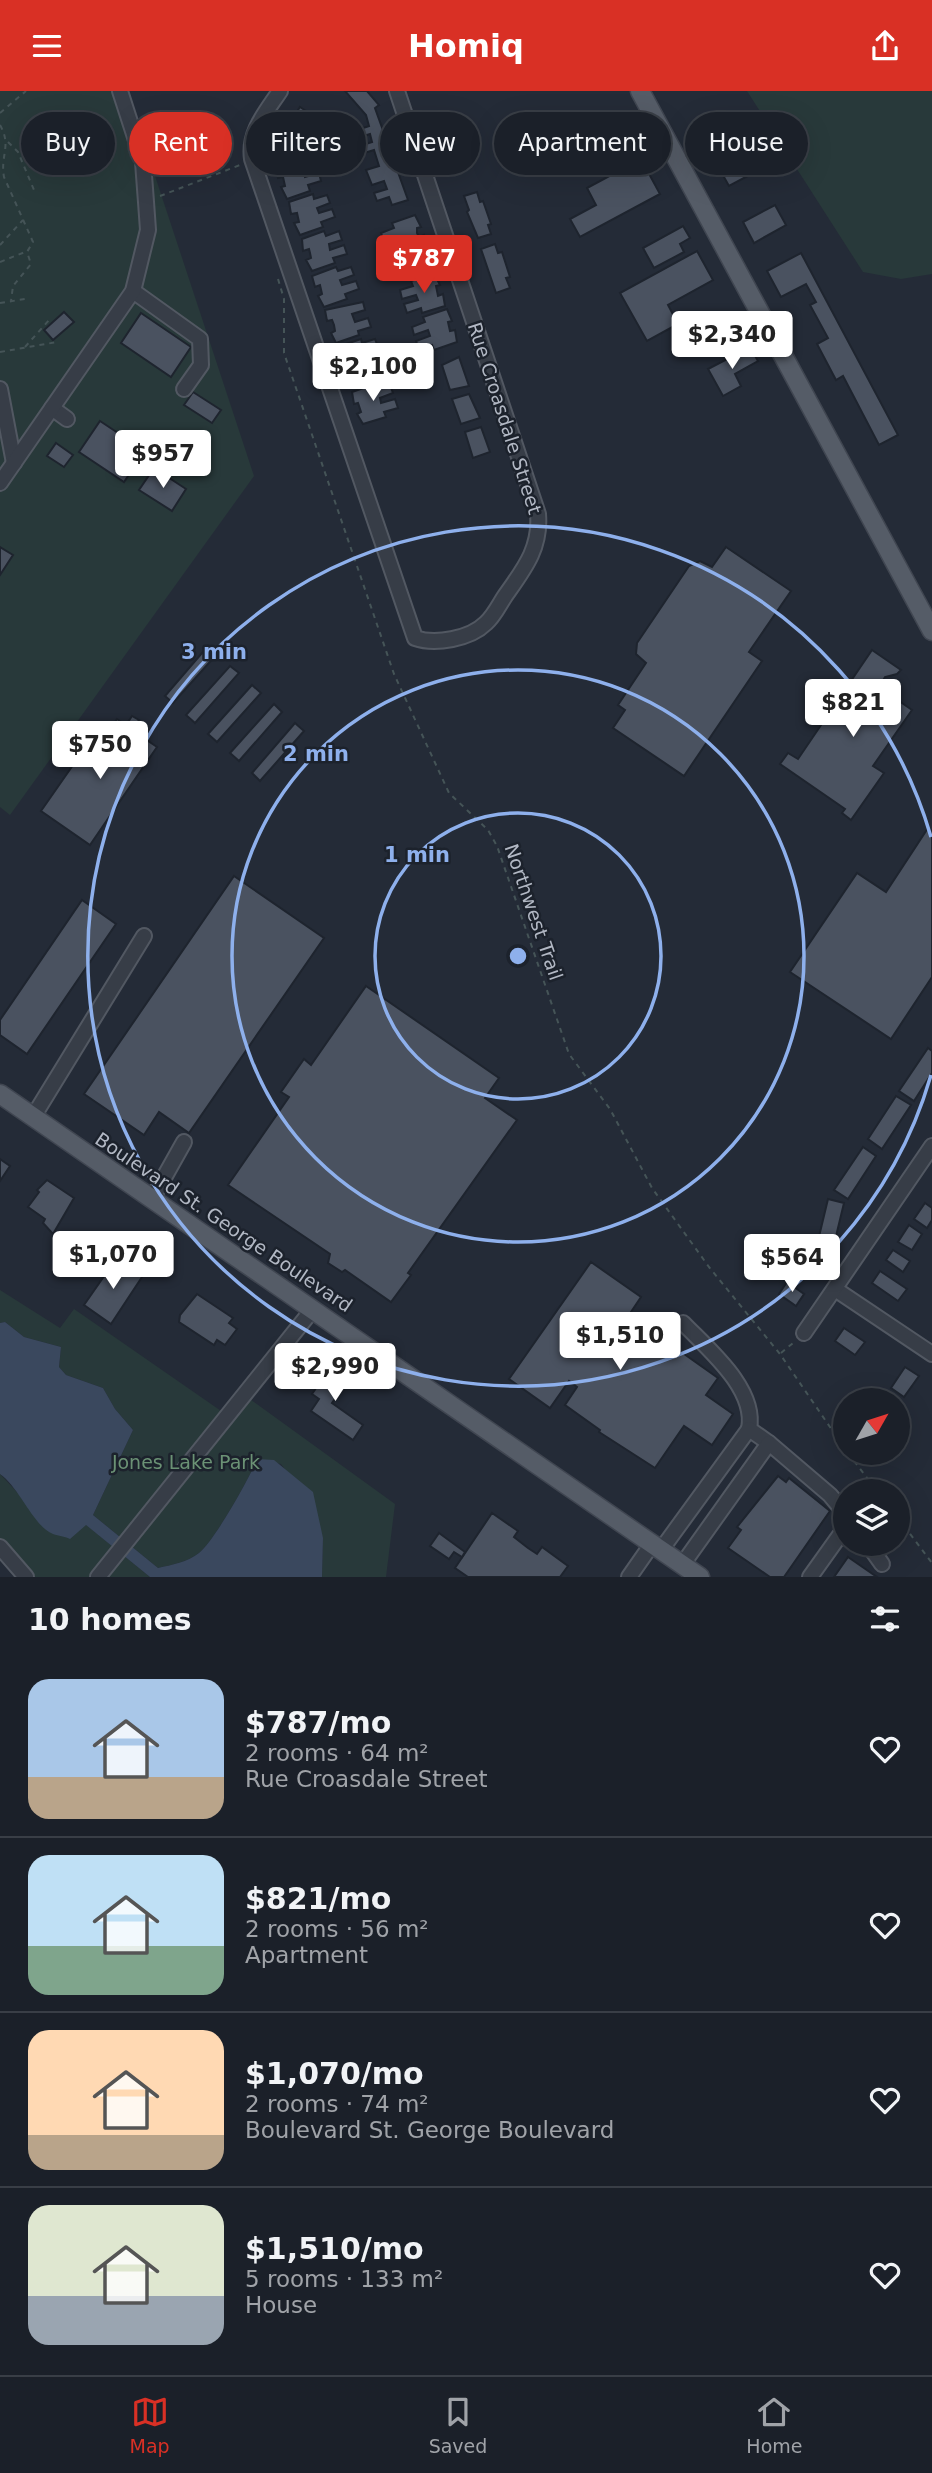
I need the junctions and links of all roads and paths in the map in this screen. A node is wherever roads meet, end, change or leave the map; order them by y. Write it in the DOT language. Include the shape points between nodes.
graph roads {
  1 [pos="26,91"];
  2 [pos="120,91"];
  3 [pos="280,91"];
  4 [pos="397,91"];
  5 [pos="640,91"];
  6 [pos="266,112"];
  7 [pos="0,113"];
  8 [pos="0,125"];
  9 [pos="7,141"];
  10 [pos="246,161"];
  11 [pos="251,175"];
  12 [pos="0,176"];
  13 [pos="6,180"];
  14 [pos="34,190"];
  15 [pos="146,202"];
  16 [pos="23,220"];
  17 [pos="0,246"];
  18 [pos="27,252"];
  19 [pos="0,262"];
  20 [pos="133,292"];
  21 [pos="25,299"];
  22 [pos="284,299"];
  23 [pos="10,301"];
  24 [pos="0,303"];
  25 [pos="50,319"];
  26 [pos="57,342"];
  27 [pos="24,348"];
  28 [pos="0,352"];
  29 [pos="0,389"];
  30 [pos="184,389"];
  31 [pos="52,408"];
  32 [pos="3,412"];
  33 [pos="67,419"];
  34 [pos="14,463"];
  35 [pos="0,483"];
  36 [pos="932,631"];
  37 [pos="144,936"];
  38 [pos="0,1094"];
  39 [pos="33,1117"];
  40 [pos="184,1142"];
  41 [pos="932,1146"];
  42 [pos="152,1199"];
  43 [pos="835,1289"];
  44 [pos="313,1309"];
  45 [pos="683,1323"];
  46 [pos="804,1333"];
  47 [pos="780,1354"];
  48 [pos="932,1354"];
  49 [pos="749,1429"];
  50 [pos="833,1432"];
  51 [pos="769,1443"];
  52 [pos="857,1465"];
  53 [pos="868,1479"];
  54 [pos="833,1499"];
  55 [pos="910,1534"];
  56 [pos="833,1545"];
  57 [pos="0,1547"];
  58 [pos="656,1547"];
  59 [pos="876,1556"];
  60 [pos="932,1563"];
  61 [pos="882,1564"];
  62 [pos="682,1565"];
  63 [pos="26,1577"];
  64 [pos="98,1577"];
  65 [pos="629,1577"];
  66 [pos="700,1577"];
  67 [pos="810,1577"];
  1 -- 7 [label="path"];
  2 -- 15 [label="street" via="143,162"];
  3 -- 6 [label="street"];
  4 -- 11 [label="street, Rue Croasdale Street" via="538,514 539,530 530,561 487,623 471,633 430,643 415,638"];
  5 -- 36 [label="main road"];
  8 -- 9 [label="path"];
  9 -- 13 [label="path" via="2,167"];
  9 -- 14 [label="path" via="18,152"];
  10 -- 15 [label="path"];
  12 -- 13 [label="path"];
  13 -- 16 [label="path"];
  15 -- 20 [label="street" via="148,230"];
  16 -- 17 [label="path"];
  16 -- 18 [label="path" via="33,242"];
  18 -- 19 [label="path"];
  18 -- 23 [label="path" via="31,264 13,286"];
  20 -- 30 [label="street" via="200,339 201,365"];
  20 -- 31 [label="street"];
  21 -- 23 [label="path"];
  22 -- 47 [label="path, Northwest Trail" via="284,353 394,674 449,793 488,830 497,846 569,1054 610,1109 652,1188"];
  23 -- 24 [label="path"];
  25 -- 27 [label="path"];
  26 -- 27 [label="path"];
  27 -- 28 [label="path"];
  29 -- 32 [label="street"];
  31 -- 33 [label="street"];
  31 -- 34 [label="street"];
  32 -- 34 [label="street"];
  34 -- 35 [label="street"];
  37 -- 39 [label="street"];
  38 -- 39 [label="main road, Boulevard St. George Boulevard"];
  39 -- 42 [label="main road, Boulevard St. George Boulevard"];
  40 -- 42 [label="street"];
  41 -- 43 [label="street"];
  42 -- 44 [label="main road, Boulevard St. George Boulevard"];
  43 -- 46 [label="street"];
  43 -- 48 [label="street"];
  44 -- 58 [label="main road, Boulevard St. George Boulevard"];
  44 -- 64 [label="street"];
  45 -- 49 [label="street" via="740,1389 749,1409"];
  46 -- 47 [label="path"];
  47 -- 50 [label="path, Northwest Trail"];
  49 -- 51 [label="street"];
  49 -- 58 [label="street"];
  51 -- 54 [label="street"];
  51 -- 62 [label="street"];
  52 -- 53 [label="path, Northwest Trail"];
  55 -- 60 [label="path"];
  56 -- 67 [label="street"];
  57 -- 63 [label="street"];
  58 -- 62 [label="main road, Boulevard St. George Boulevard"];
  58 -- 65 [label="street"];
  59 -- 61 [label="street"];
  62 -- 66 [label="main road, Boulevard St. George Boulevard"];
}
